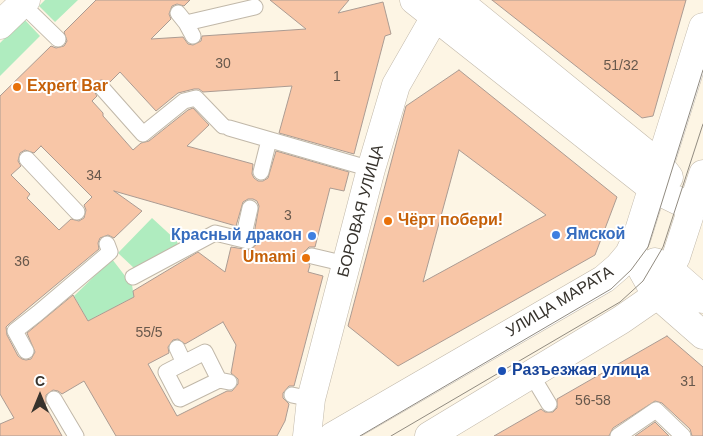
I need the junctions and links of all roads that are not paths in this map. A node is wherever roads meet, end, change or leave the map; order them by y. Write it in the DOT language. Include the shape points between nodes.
graph roads {
  1 [pos="414,0"];
  2 [pos="457,0"];
  3 [pos="24,2"];
  4 [pos="255,6"];
  5 [pos="442,8"];
  6 [pos="186,24"];
  7 [pos="0,25"];
  8 [pos="703,27"];
  9 [pos="58,39"];
  10 [pos="696,71"];
  11 [pos="103,89"];
  12 [pos="269,140"];
  13 [pos="27,159"];
  14 [pos="371,169"];
  15 [pos="261,172"];
  16 [pos="703,174"];
  17 [pos="656,176"];
  18 [pos="250,208"];
  19 [pos="693,208"];
  20 [pos="77,212"];
  21 [pos="106,244"];
  22 [pos="631,250"];
  23 [pos="312,256"];
  24 [pos="346,264"];
  25 [pos="669,270"];
  26 [pos="139,278"];
  27 [pos="655,293"];
  28 [pos="703,299"];
  29 [pos="703,335"];
  30 [pos="177,348"];
  31 [pos="26,351"];
  32 [pos="184,363"];
  33 [pos="531,374"];
  34 [pos="54,399"];
  35 [pos="549,404"];
  36 [pos="76,436"];
  37 [pos="307,436"];
  38 [pos="333,436"];
  39 [pos="430,436"];
  40 [pos="618,436"];
  41 [pos="684,436"];
  1 -- 5 [label="street"];
  2 -- 17 [label="street"];
  3 -- 7 [label="street"];
  3 -- 9 [label="lane"];
  4 -- 6 [label="lane"];
  5 -- 14 [label="street, БОРОВАЯ УЛИЦА" via="396,85"];
  5 -- 17 [label="street"];
  8 -- 10 [label="street, УЛИЦА МАРАТА"];
  10 -- 17 [label="street, УЛИЦА МАРАТА"];
  11 -- 12 [label="lane" via="143,134 195,96 226,127"];
  12 -- 14 [label="lane"];
  12 -- 15 [label="lane"];
  13 -- 20 [label="lane"];
  14 -- 24 [label="street, БОРОВАЯ УЛИЦА"];
  16 -- 19 [label="street"];
  17 -- 19 [label="street"];
  17 -- 22 [label="street, УЛИЦА МАРАТА"];
  18 -- 26 [label="lane" via="245,240 215,233"];
  19 -- 25 [label="street"];
  21 -- 31 [label="lane" via="110,252 34,307 15,331"];
  22 -- 25 [label="street"];
  22 -- 27 [label="street"];
  22 -- 38 [label="street, УЛИЦА МАРАТА" via="604,279"];
  23 -- 24 [label="lane"];
  24 -- 37 [label="street, БОРОВАЯ УЛИЦА" via="301,397"];
  25 -- 27 [label="street"];
  25 -- 28 [label="street"];
  27 -- 29 [label="street"];
  27 -- 33 [label="street" via="630,315"];
  30 -- 32 [label="lane"];
  32 -- 32 [label="lane" via="205,352 224,381 180,399 166,372"];
  33 -- 35 [label="lane"];
  33 -- 39 [label="street"];
  34 -- 36 [label="lane"];
  40 -- 41 [label="lane" via="656,410"];
}
